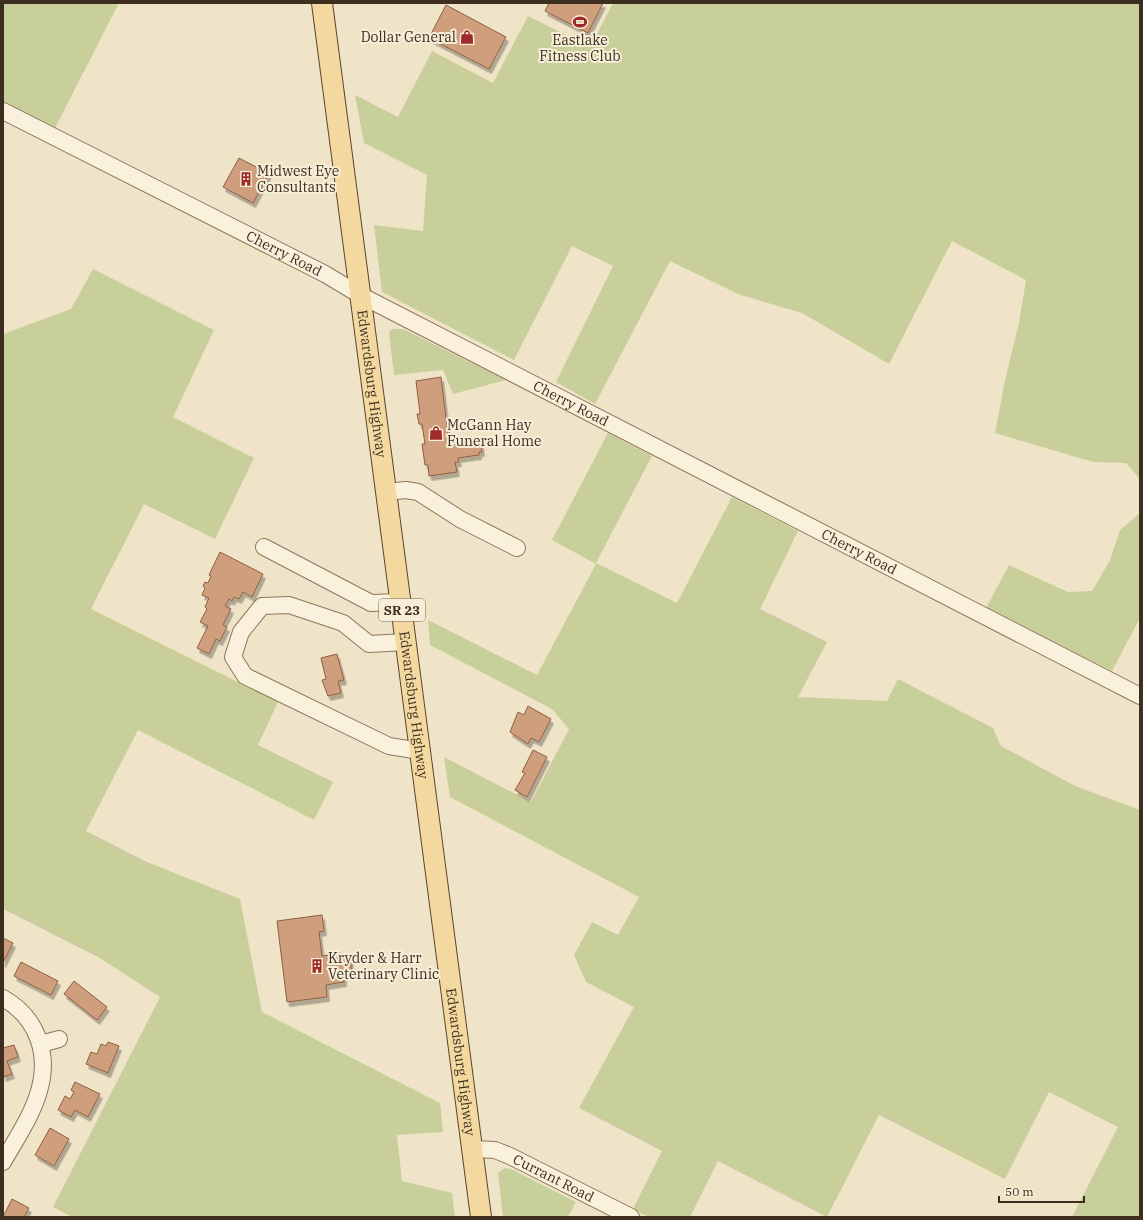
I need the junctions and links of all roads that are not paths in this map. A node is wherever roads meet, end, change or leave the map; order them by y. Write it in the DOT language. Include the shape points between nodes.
graph roads {
  1 [pos="322,3"];
  2 [pos="3,111"];
  3 [pos="360,295"];
  4 [pos="386,492"];
  5 [pos="264,547"];
  6 [pos="517,548"];
  7 [pos="401,602"];
  8 [pos="406,642"];
  9 [pos="1140,696"];
  10 [pos="420,751"];
  11 [pos="3,998"];
  12 [pos="59,1039"];
  13 [pos="41,1044"];
  14 [pos="473,1149"];
  15 [pos="3,1162"];
  16 [pos="481,1217"];
  17 [pos="631,1217"];
  1 -- 3 [label="main road, Edwardsburg Highway / SR 23"];
  2 -- 3 [label="street, Cherry Road" via="324,274"];
  3 -- 4 [label="main road, Edwardsburg Highway / SR 23"];
  3 -- 9 [label="street, Cherry Road"];
  4 -- 6 [label="street" via="418,492 460,519"];
  4 -- 7 [label="main road, Edwardsburg Highway / SR 23"];
  5 -- 7 [label="street" via="371,603"];
  7 -- 8 [label="main road, Edwardsburg Highway / SR 23"];
  8 -- 10 [label="main road, Edwardsburg Highway / SR 23"];
  8 -- 10 [label="street" via="369,644 343,623 289,605 262,606 240,632 233,657 245,676 388,746"];
  10 -- 14 [label="main road, Edwardsburg Highway / SR 23"];
  11 -- 13 [label="street" via="19,1009 30,1022"];
  12 -- 13 [label="street"];
  13 -- 15 [label="street" via="43,1078 39,1092"];
  14 -- 16 [label="main road, Edwardsburg Highway / SR 23"];
  14 -- 17 [label="street, Currant Road" via="494,1150 510,1156"];
}
